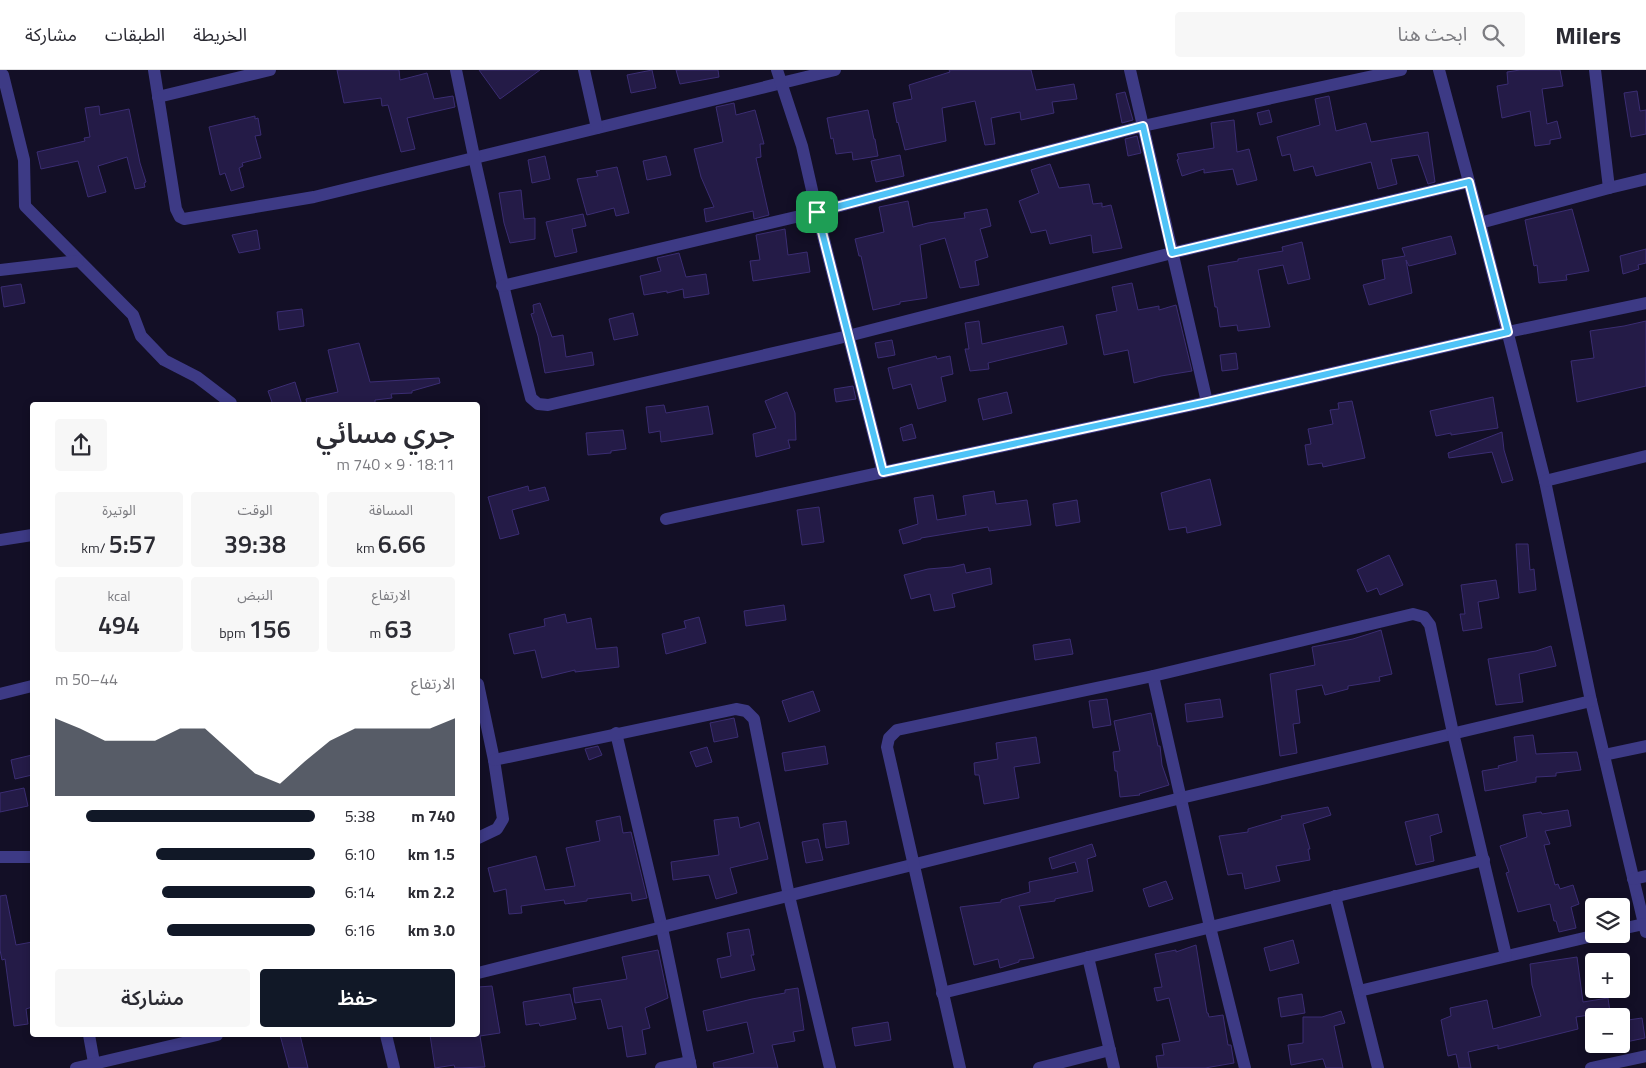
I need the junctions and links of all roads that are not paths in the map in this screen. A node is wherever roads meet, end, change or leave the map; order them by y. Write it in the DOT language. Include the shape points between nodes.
graph roads {
  1 [pos="154,70"];
  2 [pos="270,70"];
  3 [pos="456,70"];
  4 [pos="584,70"];
  5 [pos="778,70"];
  6 [pos="835,70"];
  7 [pos="1130,70"];
  8 [pos="1401,70"];
  9 [pos="1439,70"];
  10 [pos="1595,70"];
  11 [pos="2,74"];
  12 [pos="782,83"];
  13 [pos="158,97"];
  14 [pos="1143,126"];
  15 [pos="597,128"];
  16 [pos="473,158"];
  17 [pos="1646,179"];
  18 [pos="1469,182"];
  19 [pos="1608,188"];
  20 [pos="817,212"];
  21 [pos="1480,224"];
  22 [pos="1172,253"];
  23 [pos="78,261"];
  24 [pos="0,270"];
  25 [pos="502,286"];
  26 [pos="1646,303"];
  27 [pos="1508,332"];
  28 [pos="848,336"];
  29 [pos="228,402"];
  30 [pos="1207,402"];
  31 [pos="1646,456"];
  32 [pos="883,472"];
  33 [pos="1546,481"];
  34 [pos="666,520"];
  35 [pos="30,535"];
  36 [pos="0,540"];
  37 [pos="1153,676"];
  38 [pos="30,686"];
  39 [pos="0,694"];
  40 [pos="480,694"];
  41 [pos="1591,701"];
  42 [pos="616,733"];
  43 [pos="1453,733"];
  44 [pos="1646,746"];
  45 [pos="1604,756"];
  46 [pos="494,760"];
  47 [pos="1181,798"];
  48 [pos="480,837"];
  49 [pos="30,856"];
  50 [pos="0,857"];
  51 [pos="1484,860"];
  52 [pos="913,864"];
  53 [pos="1646,876"];
  54 [pos="1633,879"];
  55 [pos="789,896"];
  56 [pos="1335,896"];
  57 [pos="1210,927"];
  58 [pos="662,928"];
  59 [pos="1645,928"];
  60 [pos="1630,929"];
  61 [pos="1585,938"];
  62 [pos="1506,956"];
  63 [pos="1088,958"];
  64 [pos="480,973"];
  65 [pos="1359,991"];
  66 [pos="942,993"];
  67 [pos="89,1037"];
  68 [pos="209,1037"];
  69 [pos="386,1037"];
  70 [pos="1110,1050"];
  71 [pos="1646,1056"];
  72 [pos="690,1065"];
  73 [pos="94,1066"];
  74 [pos="76,1068"];
  75 [pos="394,1068"];
  76 [pos="661,1068"];
  77 [pos="830,1068"];
  78 [pos="960,1068"];
  79 [pos="1039,1068"];
  80 [pos="1114,1068"];
  81 [pos="1244,1068"];
  82 [pos="1378,1068"];
  83 [pos="1591,1068"];
  1 -- 13 [label="street"];
  2 -- 13 [label="street"];
  3 -- 16 [label="street"];
  4 -- 15 [label="street"];
  5 -- 12 [label="street"];
  6 -- 12 [label="street"];
  7 -- 14 [label="street"];
  8 -- 14 [label="street"];
  9 -- 18 [label="street"];
  10 -- 19 [label="street"];
  11 -- 23 [label="street" via="24,160 25,206"];
  12 -- 15 [label="street"];
  12 -- 20 [label="street" via="802,146"];
  13 -- 16 [label="street" via="176,210 182,218 306,199"];
  14 -- 20 [label="street"];
  14 -- 22 [label="street"];
  15 -- 16 [label="street"];
  16 -- 25 [label="street"];
  17 -- 19 [label="street"];
  18 -- 21 [label="street"];
  18 -- 22 [label="street"];
  19 -- 21 [label="street"];
  20 -- 25 [label="street"];
  20 -- 28 [label="street"];
  21 -- 27 [label="street"];
  22 -- 28 [label="street"];
  22 -- 30 [label="street"];
  23 -- 24 [label="street"];
  23 -- 29 [label="street" via="133,314 141,336 164,360 197,377"];
  25 -- 28 [label="street" via="531,398 538,404 548,405"];
  26 -- 27 [label="street"];
  27 -- 30 [label="street"];
  27 -- 33 [label="street"];
  28 -- 32 [label="street"];
  30 -- 32 [label="street"];
  31 -- 33 [label="street"];
  32 -- 34 [label="street"];
  33 -- 41 [label="street"];
  35 -- 36 [label="street"];
  37 -- 43 [label="street" via="1413,614 1424,617 1430,625"];
  37 -- 47 [label="street"];
  37 -- 52 [label="street" via="897,730 889,738 887,747"];
  38 -- 39 [label="street"];
  40 -- 46 [label="street"];
  41 -- 43 [label="street"];
  41 -- 45 [label="street"];
  42 -- 46 [label="street"];
  42 -- 55 [label="street" via="736,709 746,711 754,720"];
  42 -- 58 [label="street"];
  43 -- 47 [label="street"];
  43 -- 51 [label="street"];
  44 -- 45 [label="street"];
  45 -- 54 [label="street"];
  46 -- 48 [label="street" via="503,819 497,829"];
  47 -- 52 [label="street"];
  47 -- 57 [label="street"];
  49 -- 50 [label="street"];
  51 -- 56 [label="street"];
  51 -- 62 [label="street"];
  52 -- 55 [label="street"];
  52 -- 66 [label="street"];
  53 -- 54 [label="street"];
  54 -- 59 [label="street"];
  55 -- 58 [label="street"];
  55 -- 77 [label="street"];
  56 -- 57 [label="street"];
  56 -- 65 [label="street"];
  57 -- 63 [label="street"];
  57 -- 81 [label="street"];
  58 -- 64 [label="street"];
  58 -- 72 [label="street"];
  59 -- 60 [label="street"];
  61 -- 62 [label="street"];
  62 -- 65 [label="street"];
  63 -- 66 [label="street"];
  63 -- 70 [label="street"];
  65 -- 82 [label="street"];
  66 -- 78 [label="street"];
  67 -- 73 [label="street"];
  68 -- 73 [label="street"];
  69 -- 75 [label="street"];
  70 -- 79 [label="street"];
  70 -- 80 [label="street"];
  71 -- 83 [label="street"];
  72 -- 76 [label="street"];
  73 -- 74 [label="street"];
}
